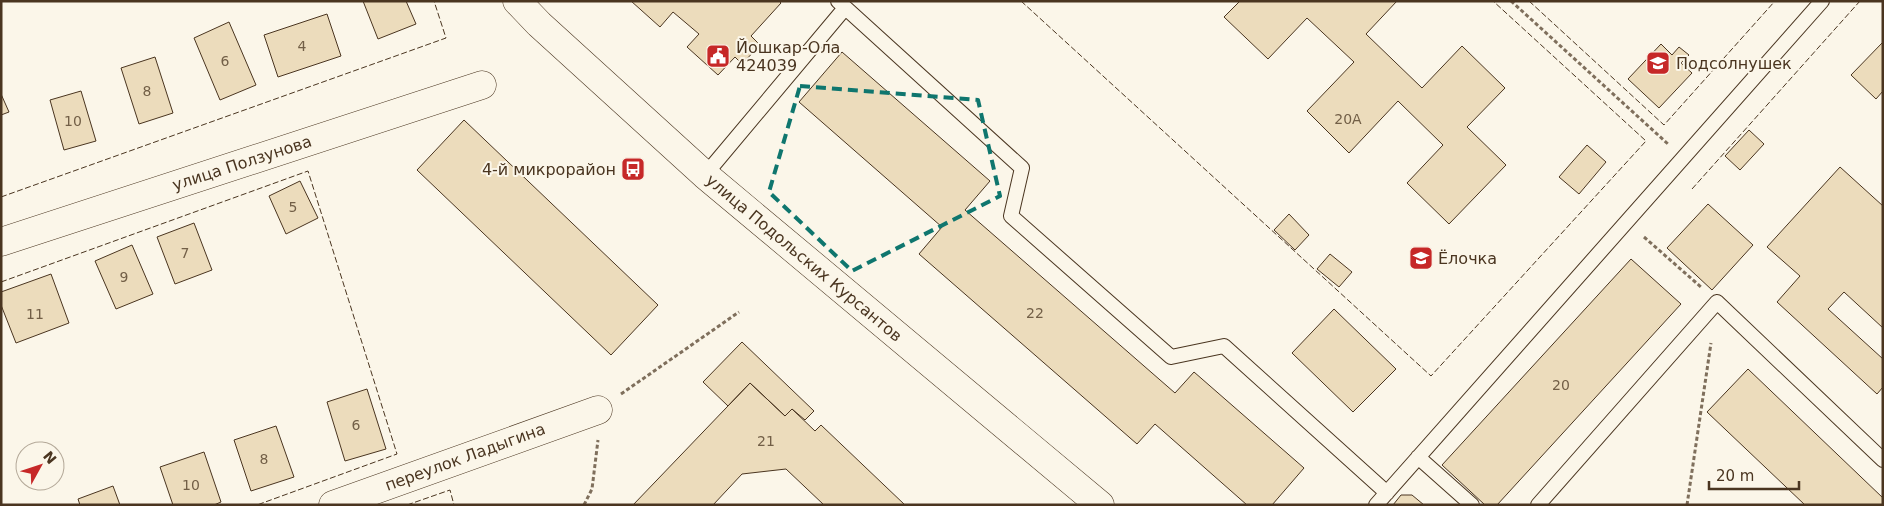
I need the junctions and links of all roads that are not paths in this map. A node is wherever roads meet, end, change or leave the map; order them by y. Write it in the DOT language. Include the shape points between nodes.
graph roads {
  1 [pos="517,1"];
  2 [pos="1822,1"];
  3 [pos="842,4"];
  4 [pos="482,85"];
  5 [pos="705,175"];
  6 [pos="1,242"];
  7 [pos="598,410"];
  8 [pos="1418,457"];
  9 [pos="1883,460"];
  10 [pos="1387,493"];
  11 [pos="332,505"];
  12 [pos="1100,505"];
  13 [pos="1376,505"];
  14 [pos="1472,505"];
  15 [pos="1538,505"];
  1 -- 5 [label="street, улица Подольских Курсантов"];
  2 -- 8 [label="lane"];
  3 -- 5 [label="lane"];
  3 -- 10 [label="lane" via="1022,168 1011,216 1171,357 1224,346"];
  4 -- 6 [label="street, улица Ползунова"];
  5 -- 12 [label="street, улица Подольских Курсантов"];
  7 -- 11 [label="street, переулок Ладыгина"];
  8 -- 10 [label="lane"];
  8 -- 14 [label="lane"];
  9 -- 15 [label="lane" via="1717,302"];
  10 -- 13 [label="lane"];
}
